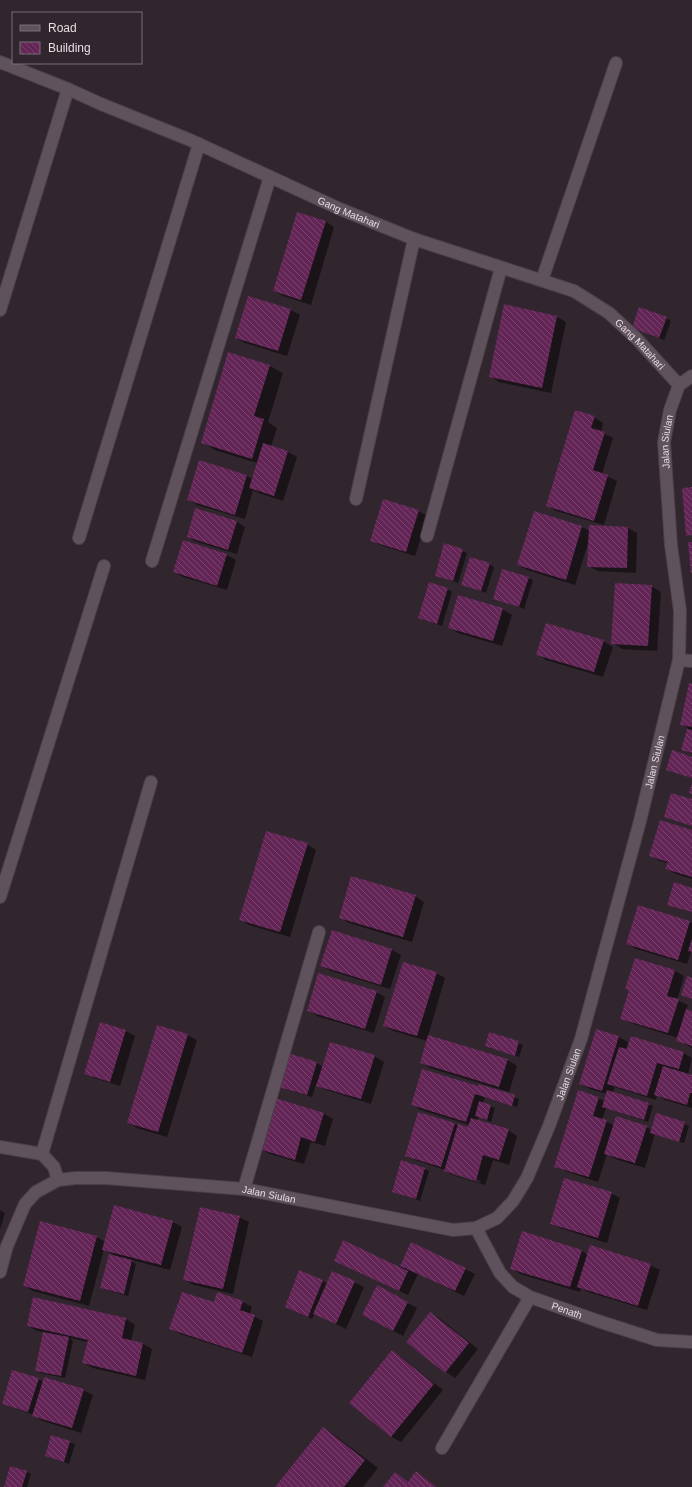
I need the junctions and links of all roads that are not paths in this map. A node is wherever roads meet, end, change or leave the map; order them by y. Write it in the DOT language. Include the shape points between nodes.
graph roads {
  1 [pos="0,62"];
  2 [pos="616,63"];
  3 [pos="68,89"];
  4 [pos="199,144"];
  5 [pos="270,177"];
  6 [pos="414,239"];
  7 [pos="501,268"];
  8 [pos="542,280"];
  9 [pos="0,310"];
  10 [pos="692,376"];
  11 [pos="679,385"];
  12 [pos="356,499"];
  13 [pos="427,536"];
  14 [pos="79,538"];
  15 [pos="152,561"];
  16 [pos="104,566"];
  17 [pos="679,660"];
  18 [pos="692,661"];
  19 [pos="151,782"];
  20 [pos="0,897"];
  21 [pos="319,932"];
  22 [pos="0,1147"];
  23 [pos="42,1154"];
  24 [pos="58,1180"];
  25 [pos="244,1189"];
  26 [pos="476,1228"];
  27 [pos="0,1272"];
  28 [pos="530,1297"];
  29 [pos="692,1342"];
  30 [pos="442,1448"];
  1 -- 3 [label="street, Gang Matahari"];
  2 -- 8 [label="street"];
  3 -- 4 [label="street, Gang Matahari"];
  3 -- 9 [label="street"];
  4 -- 5 [label="street, Gang Matahari"];
  4 -- 14 [label="street"];
  5 -- 6 [label="street, Gang Matahari"];
  5 -- 15 [label="street"];
  6 -- 7 [label="street, Gang Matahari"];
  6 -- 12 [label="street"];
  7 -- 8 [label="street, Gang Matahari"];
  7 -- 13 [label="street"];
  8 -- 11 [label="street, Gang Matahari" via="574,291 609,313"];
  10 -- 11 [label="street"];
  11 -- 17 [label="street, Jalan Siulan" via="670,410 664,442 671,545 680,611"];
  16 -- 20 [label="street"];
  17 -- 18 [label="street"];
  17 -- 26 [label="street, Jalan Siulan" via="661,739 581,1039 527,1178 513,1201 497,1218"];
  19 -- 23 [label="street"];
  21 -- 25 [label="street"];
  22 -- 23 [label="street"];
  23 -- 24 [label="street" via="54,1167"];
  24 -- 25 [label="street, Jalan Siulan" via="106,1178"];
  24 -- 27 [label="street, Jalan Siulan" via="36,1192 25,1204 7,1246"];
  25 -- 26 [label="street, Jalan Siulan" via="435,1227 454,1230"];
  26 -- 28 [label="street, Penath" via="500,1273 513,1287"];
  28 -- 29 [label="street, Penath" via="657,1340"];
  28 -- 30 [label="street"];
}
